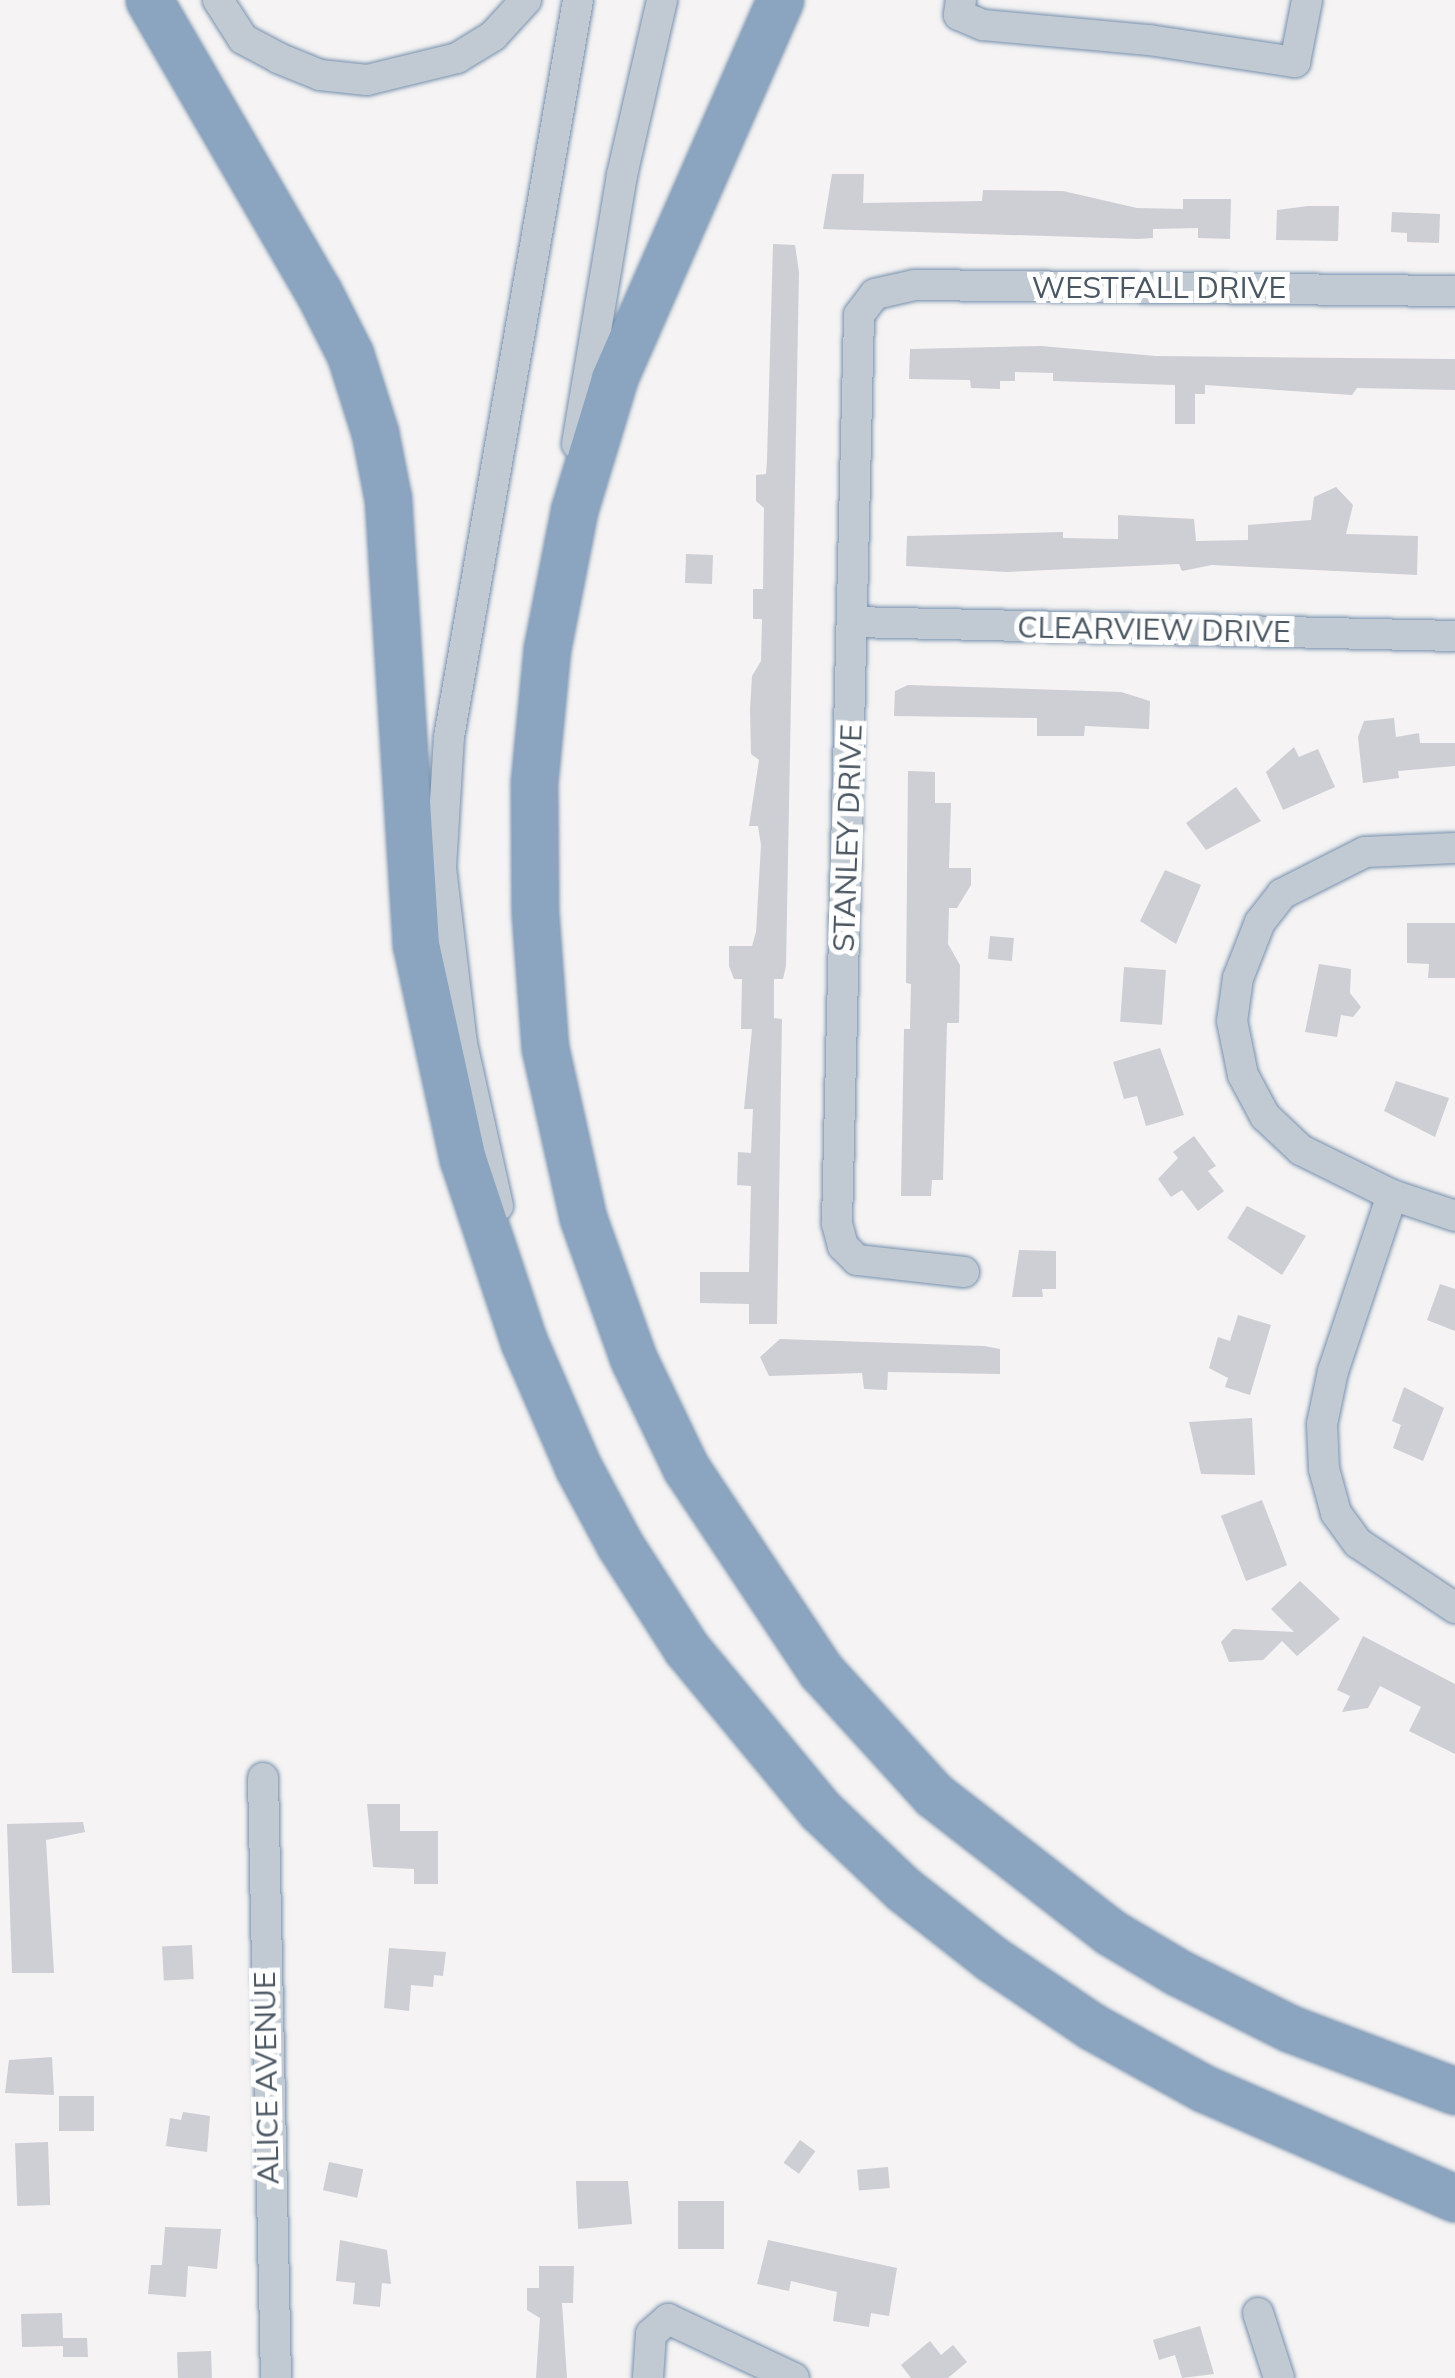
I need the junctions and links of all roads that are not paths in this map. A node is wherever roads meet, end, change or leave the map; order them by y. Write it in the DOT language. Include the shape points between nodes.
graph roads {
  1 [pos="149,0"];
  2 [pos="168,0"];
  3 [pos="218,0"];
  4 [pos="526,0"];
  5 [pos="578,0"];
  6 [pos="662,0"];
  7 [pos="780,0"];
  8 [pos="961,0"];
  9 [pos="1307,0"];
  10 [pos="175,49"];
  11 [pos="1455,291"];
  12 [pos="867,302"];
  13 [pos="853,622"];
  14 [pos="1455,636"];
  15 [pos="547,645"];
  16 [pos="1455,848"];
  17 [pos="1392,1195"];
  18 [pos="1455,1216"];
  19 [pos="964,1272"];
  20 [pos="532,1360"];
  21 [pos="1455,1608"];
  22 [pos="262,1778"];
  23 [pos="1455,2091"];
  24 [pos="1455,2198"];
  25 [pos="1258,2313"];
  26 [pos="276,2378"];
  27 [pos="648,2378"];
  28 [pos="794,2378"];
  29 [pos="1279,2378"];
  1 -- 10 [label="highway"];
  2 -- 10 [label="highway"];
  3 -- 4 [label="street" via="243,39 278,58 320,74 367,80 456,58 493,36"];
  5 -- 20 [label="street" via="448,737 441,867 462,1044"];
  6 -- 15 [label="street" via="622,174"];
  7 -- 15 [label="highway" via="614,379 574,511"];
  8 -- 9 [label="street" via="959,14 1001,29 1149,40 1295,62"];
  10 -- 20 [label="highway" via="318,291 350,354 375,433 388,499 416,944 463,1159"];
  11 -- 12 [label="street, WESTFALL DRIVE" via="915,285 889,288"];
  12 -- 13 [label="street, STANLEY DRIVE" via="859,315 856,363"];
  13 -- 14 [label="street, CLEARVIEW DRIVE"];
  13 -- 19 [label="street, STANLEY DRIVE" via="837,1223 843,1246 857,1260"];
  15 -- 23 [label="highway" via="534,783 545,1048 583,1218 634,1358 686,1468 747,1566 821,1670 934,1795 998,1851 1177,1972 1291,2029"];
  16 -- 17 [label="street" via="1365,852 1310,875 1282,894 1260,922 1238,978 1233,1037 1243,1075 1266,1116 1300,1150"];
  17 -- 18 [label="street"];
  17 -- 21 [label="street" via="1333,1371 1322,1424 1324,1469 1336,1512 1358,1543"];
  20 -- 24 [label="highway" via="578,1467 686,1648 808,1796 903,1889 1093,2027 1205,2088"];
  22 -- 26 [label="street, ALICE AVENUE"];
  25 -- 29 [label="street"];
  27 -- 28 [label="street" via="656,2324 679,2323"];
}
